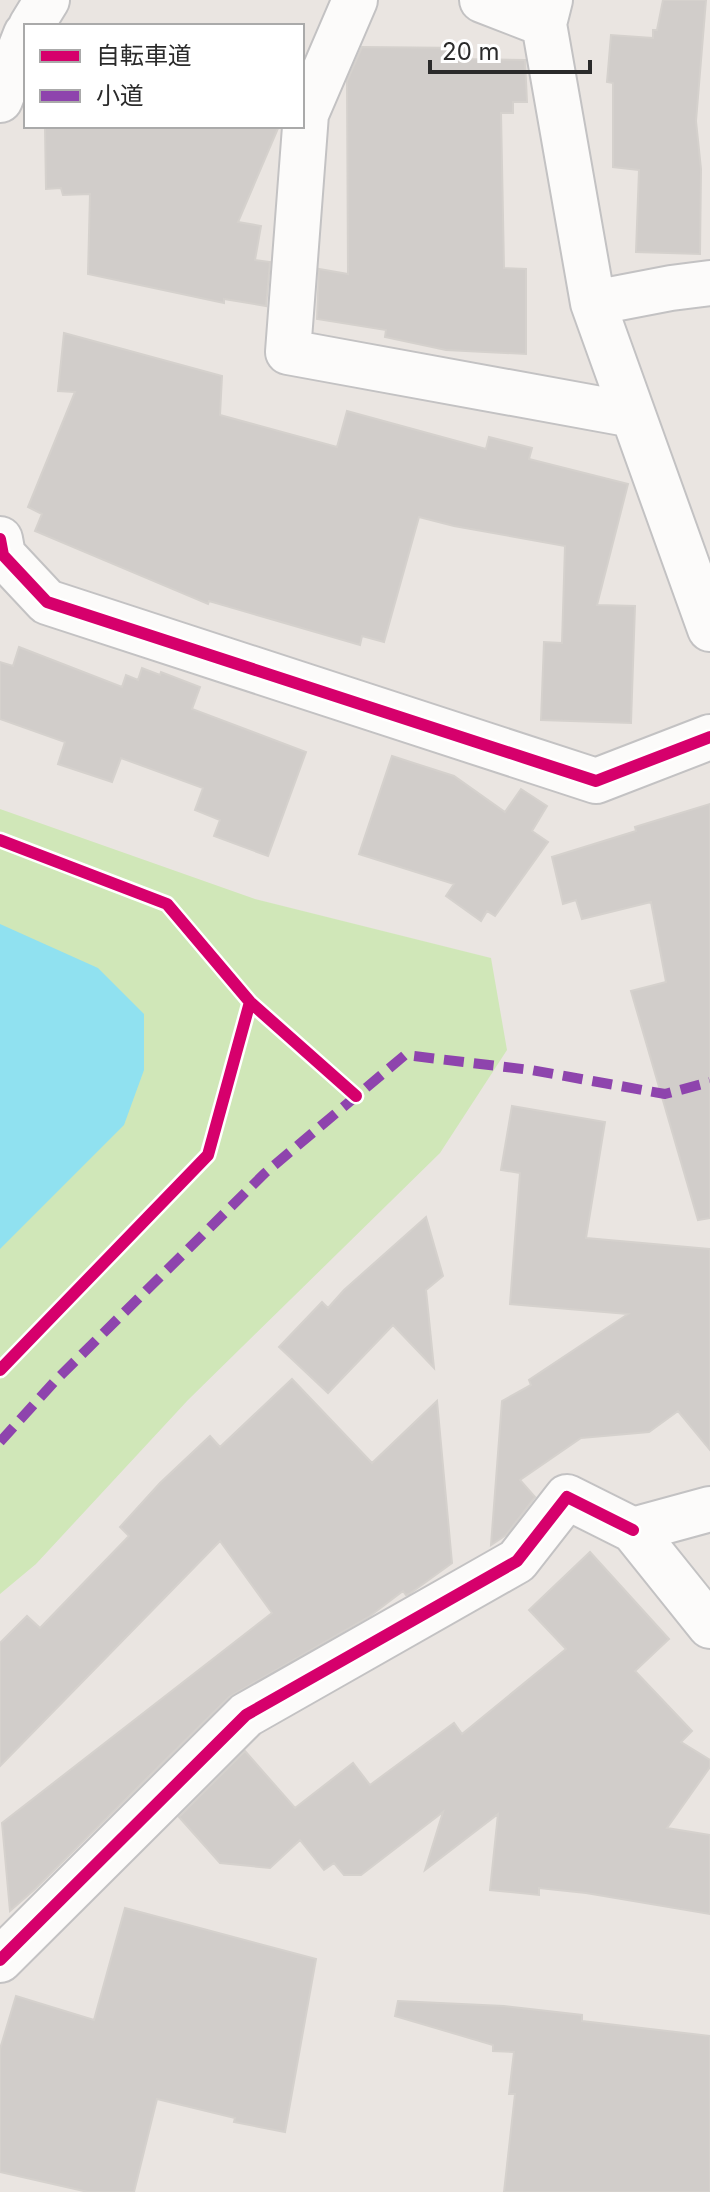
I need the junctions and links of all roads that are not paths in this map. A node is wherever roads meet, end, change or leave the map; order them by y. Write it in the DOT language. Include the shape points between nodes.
graph roads {
  1 [pos="47,0"];
  2 [pos="355,0"];
  3 [pos="482,0"];
  4 [pos="547,12"];
  5 [pos="32,24"];
  6 [pos="24,39"];
  7 [pos="0,100"];
  8 [pos="710,283"];
  9 [pos="593,303"];
  10 [pos="633,415"];
  11 [pos="0,539"];
  12 [pos="710,629"];
  13 [pos="710,737"];
  14 [pos="710,1509"];
  15 [pos="633,1530"];
  16 [pos="710,1626"];
  17 [pos="0,1960"];
  1 -- 5 [label="street"];
  2 -- 10 [label="street" via="306,114 288,352"];
  3 -- 4 [label="street"];
  4 -- 9 [label="street"];
  6 -- 7 [label="street"];
  8 -- 9 [label="street"];
  9 -- 10 [label="street"];
  10 -- 12 [label="street"];
  11 -- 13 [label="street" via="3,555 47,602 596,781"];
  14 -- 15 [label="street"];
  15 -- 16 [label="street"];
  15 -- 17 [label="street" via="567,1497 517,1561 246,1715"];
}
